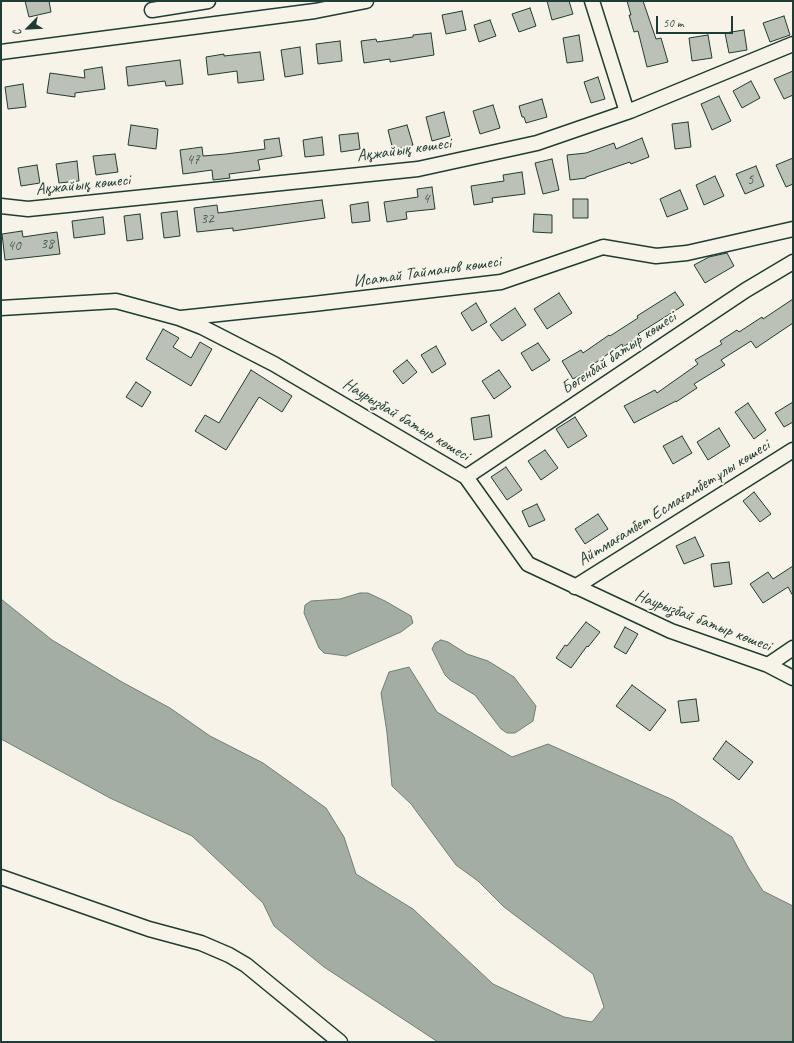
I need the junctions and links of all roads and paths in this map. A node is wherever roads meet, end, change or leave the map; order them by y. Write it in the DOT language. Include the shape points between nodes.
graph roads {
  1 [pos="208,1"];
  2 [pos="366,1"];
  3 [pos="592,1"];
  4 [pos="313,6"];
  5 [pos="152,10"];
  6 [pos="793,44"];
  7 [pos="1,52"];
  8 [pos="627,112"];
  9 [pos="1,206"];
  10 [pos="793,229"];
  11 [pos="793,262"];
  12 [pos="1,308"];
  13 [pos="179,318"];
  14 [pos="793,450"];
  15 [pos="466,476"];
  16 [pos="575,587"];
  17 [pos="793,648"];
  18 [pos="768,665"];
  19 [pos="793,678"];
  20 [pos="1,877"];
  21 [pos="340,1042"];
  1 -- 5 [label="street"];
  2 -- 4 [label="street"];
  3 -- 8 [label="street"];
  4 -- 7 [label="street"];
  6 -- 8 [label="street, Ақжайық көшесі"];
  8 -- 9 [label="street, Ақжайық көшесі" via="537,143 418,169 28,209"];
  10 -- 13 [label="street, Исатай Тайманов көшесі" via="687,253 656,256 603,247 500,282"];
  11 -- 15 [label="street, Бөгенбай батыр көшесі" via="746,290"];
  12 -- 13 [label="street, Наурызбай батыр көшесі" via="116,301"];
  13 -- 15 [label="street, Наурызбай батыр көшесі" via="274,364"];
  14 -- 16 [label="street, Айтмағамбет Есмағамбетұлы көшесі"];
  15 -- 16 [label="street, Наурызбай батыр көшесі" via="528,564"];
  16 -- 18 [label="street, Наурызбай батыр көшесі" via="671,631"];
  17 -- 18 [label="street"];
  18 -- 19 [label="street, Наурызбай батыр көшесі"];
  20 -- 21 [label="street" via="229,955 246,965"];
}
